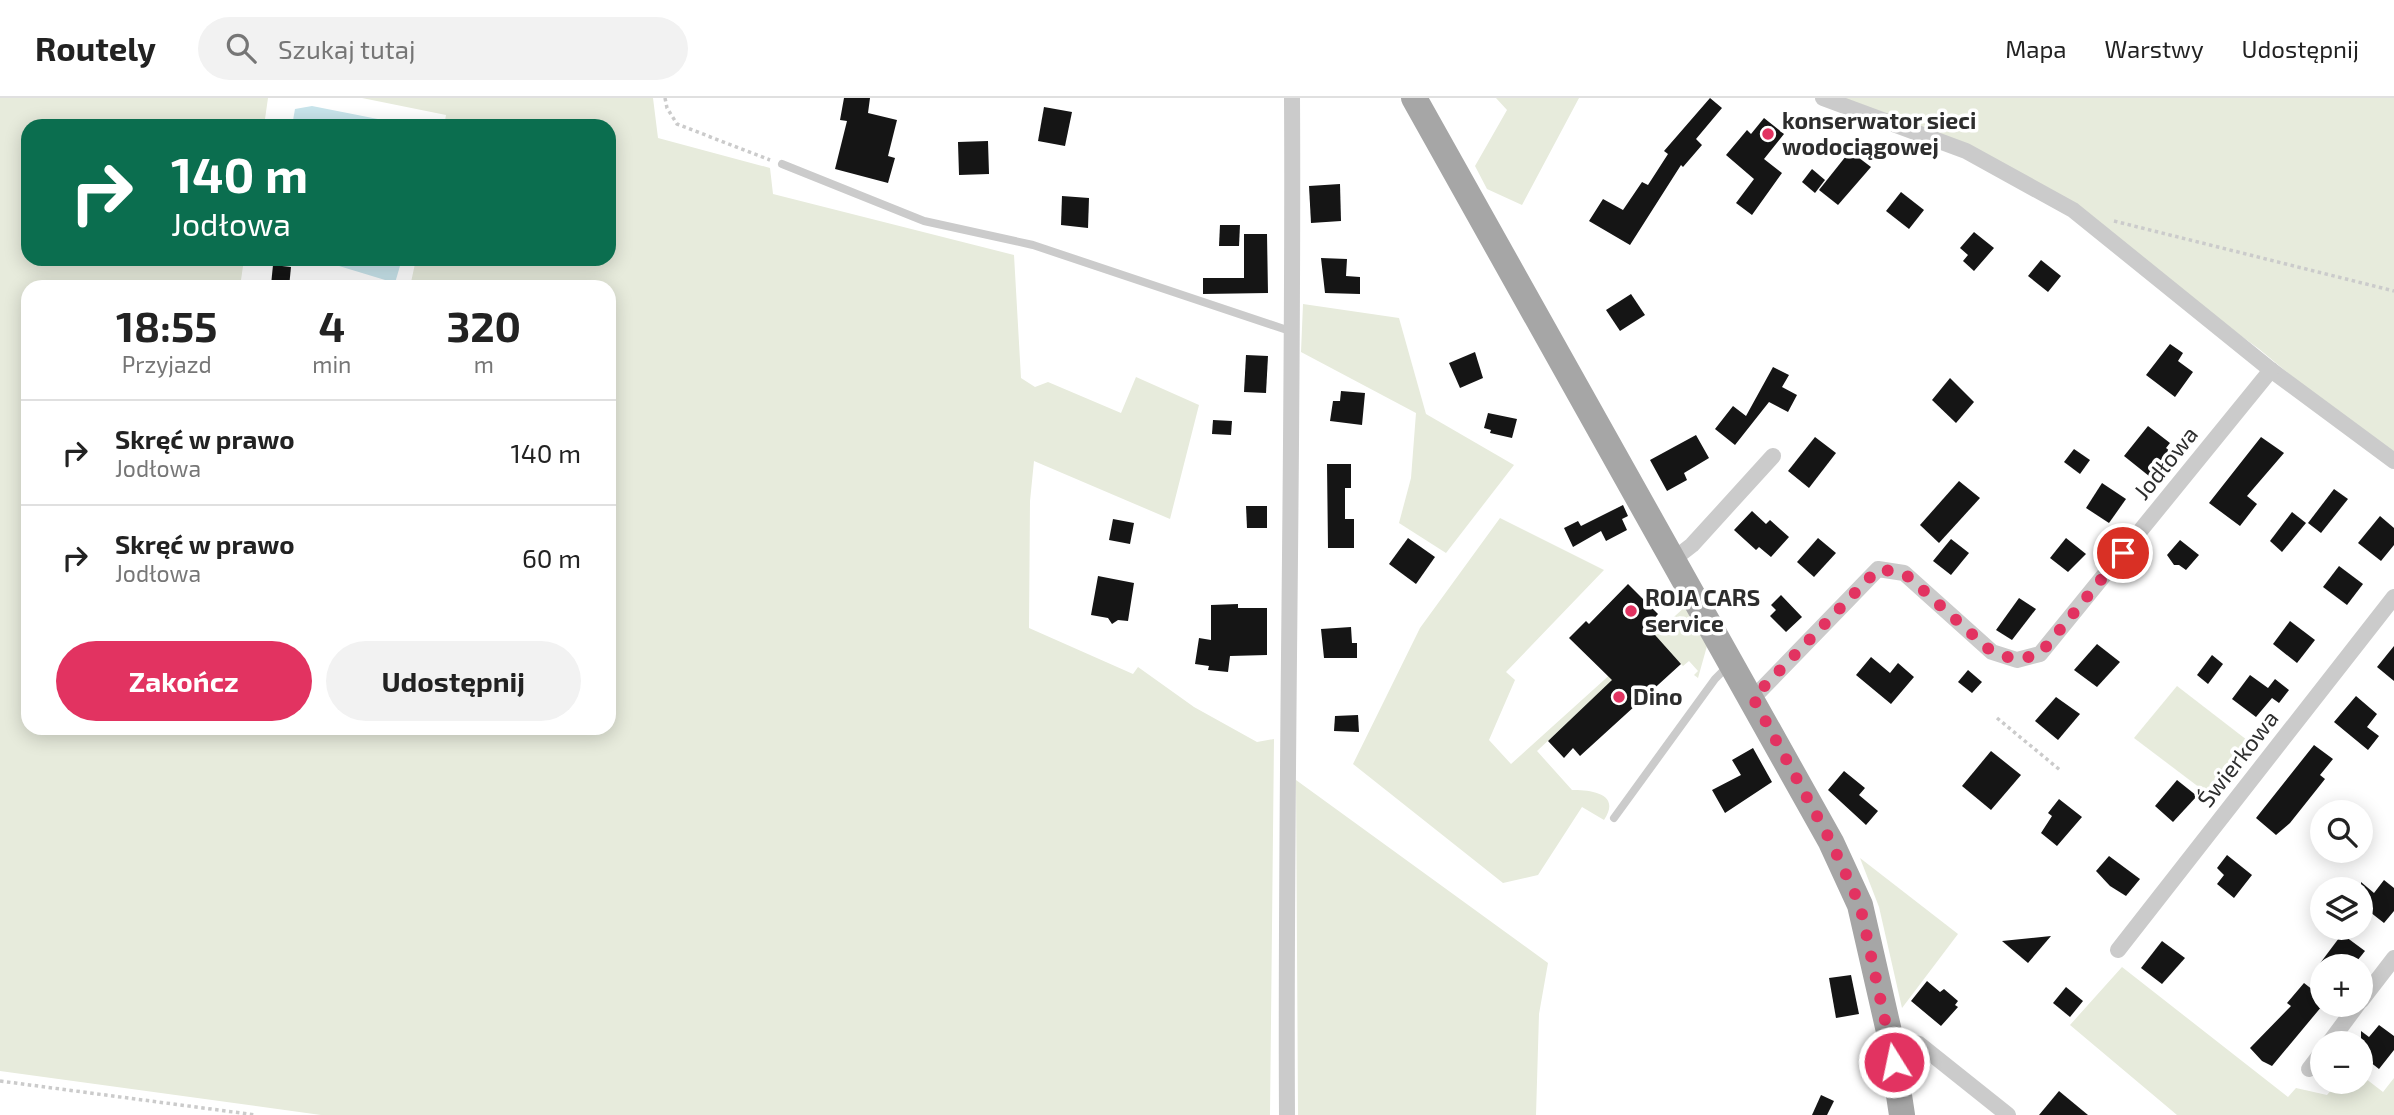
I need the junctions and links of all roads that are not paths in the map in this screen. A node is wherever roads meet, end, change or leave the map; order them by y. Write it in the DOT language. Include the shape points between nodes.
graph roads {
  1 [pos="1292,98"];
  2 [pos="1414,98"];
  3 [pos="1823,98"];
  4 [pos="782,164"];
  5 [pos="1293,331"];
  6 [pos="2271,370"];
  7 [pos="1773,456"];
  8 [pos="2394,461"];
  9 [pos="1675,559"];
  10 [pos="2394,597"];
  11 [pos="1733,662"];
  12 [pos="1753,698"];
  13 [pos="1614,818"];
  14 [pos="2118,950"];
  15 [pos="2394,958"];
  16 [pos="2373,986"];
  17 [pos="2349,1017"];
  18 [pos="2338,1031"];
  19 [pos="1890,1036"];
  20 [pos="1287,1115"];
  21 [pos="1902,1115"];
  22 [pos="2008,1115"];
  1 -- 5 [label="street"];
  2 -- 9 [label="main road"];
  3 -- 6 [label="street" via="1966,151 2073,210"];
  4 -- 5 [label="lane" via="924,221 1033,245"];
  5 -- 20 [label="street" via="1285,835"];
  6 -- 8 [label="street"];
  6 -- 12 [label="street, Jodłowa" via="2040,654 2017,660 1992,652 1904,573 1878,569"];
  7 -- 9 [label="street"];
  9 -- 11 [label="main road"];
  10 -- 14 [label="street, Świerkowa"];
  11 -- 12 [label="main road"];
  11 -- 13 [label="lane" via="1715,679"];
  12 -- 19 [label="main road" via="1860,905"];
  15 -- 16 [label="street"];
  17 -- 18 [label="street"];
  19 -- 21 [label="main road"];
  19 -- 22 [label="street" via="1919,1044"];
}
